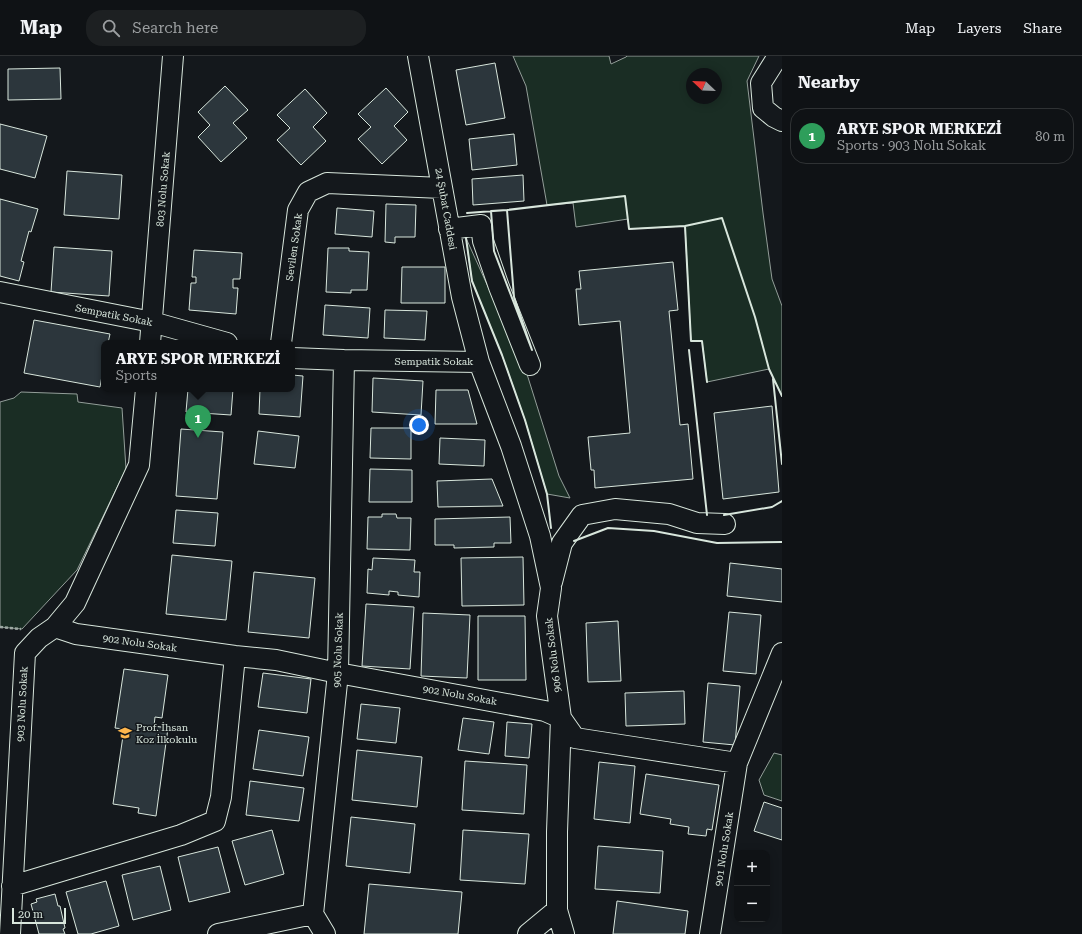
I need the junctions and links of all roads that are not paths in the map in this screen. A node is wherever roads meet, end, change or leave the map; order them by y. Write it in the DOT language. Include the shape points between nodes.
graph roads {
  1 [pos="173,56"];
  2 [pos="418,56"];
  3 [pos="778,56"];
  4 [pos="782,120"];
  5 [pos="442,188"];
  6 [pos="449,229"];
  7 [pos="0,292"];
  8 [pos="152,322"];
  9 [pos="150,340"];
  10 [pos="216,340"];
  11 [pos="281,340"];
  12 [pos="295,358"];
  13 [pos="344,360"];
  14 [pos="479,362"];
  15 [pos="530,365"];
  16 [pos="146,392"];
  17 [pos="725,524"];
  18 [pos="551,588"];
  19 [pos="55,626"];
  20 [pos="782,654"];
  21 [pos="234,656"];
  22 [pos="338,673"];
  23 [pos="561,718"];
  24 [pos="737,763"];
  25 [pos="12,886"];
  26 [pos="557,910"];
  27 [pos="313,914"];
  28 [pos="10,934"];
  29 [pos="218,934"];
  30 [pos="325,934"];
  31 [pos="528,934"];
  32 [pos="564,934"];
  33 [pos="710,934"];
  1 -- 8 [label="street, 803 Nolu Sokak"];
  2 -- 5 [label="street, 24 Şubat Caddesi"];
  3 -- 4 [label="street" via="761,83 763,108"];
  5 -- 6 [label="street, 24 Şubat Caddesi"];
  5 -- 11 [label="street, Sevilen Sokak" via="327,184 308,192 298,210"];
  6 -- 14 [label="street, 24 Şubat Caddesi" via="462,297"];
  6 -- 15 [label="street" via="481,225 483,241 499,287"];
  7 -- 8 [label="street, Sempatik Sokak"];
  8 -- 9 [label="street"];
  8 -- 10 [label="street, Sempatik Sokak"];
  12 -- 13 [label="street, Sempatik Sokak"];
  13 -- 14 [label="street, Sempatik Sokak"];
  13 -- 22 [label="street, 905 Nolu Sokak"];
  14 -- 18 [label="street, 906 Nolu Sokak" via="511,446 540,536"];
  16 -- 19 [label="street, 903 Nolu Sokak" via="139,465 75,603"];
  17 -- 18 [label="street" via="697,523 669,514 615,509 582,515 562,543"];
  18 -- 23 [label="street, 906 Nolu Sokak" via="547,616"];
  19 -- 21 [label="street, 902 Nolu Sokak" via="76,634"];
  19 -- 25 [label="street, 903 Nolu Sokak" via="25,653"];
  20 -- 24 [label="street"];
  21 -- 22 [label="street, 902 Nolu Sokak" via="276,660"];
  21 -- 25 [label="street" via="221,797 215,821 181,835"];
  22 -- 23 [label="street, 902 Nolu Sokak" via="545,711"];
  22 -- 27 [label="street, 905 Nolu Sokak"];
  23 -- 24 [label="street" via="575,738"];
  23 -- 26 [label="street, 906 Nolu Sokak"];
  24 -- 33 [label="street, 901 Nolu Sokak"];
  25 -- 28 [label="street, 903 Nolu Sokak"];
  26 -- 31 [label="street"];
  26 -- 32 [label="street, 906 Nolu Sokak"];
  27 -- 29 [label="street"];
  27 -- 30 [label="street"];
}
